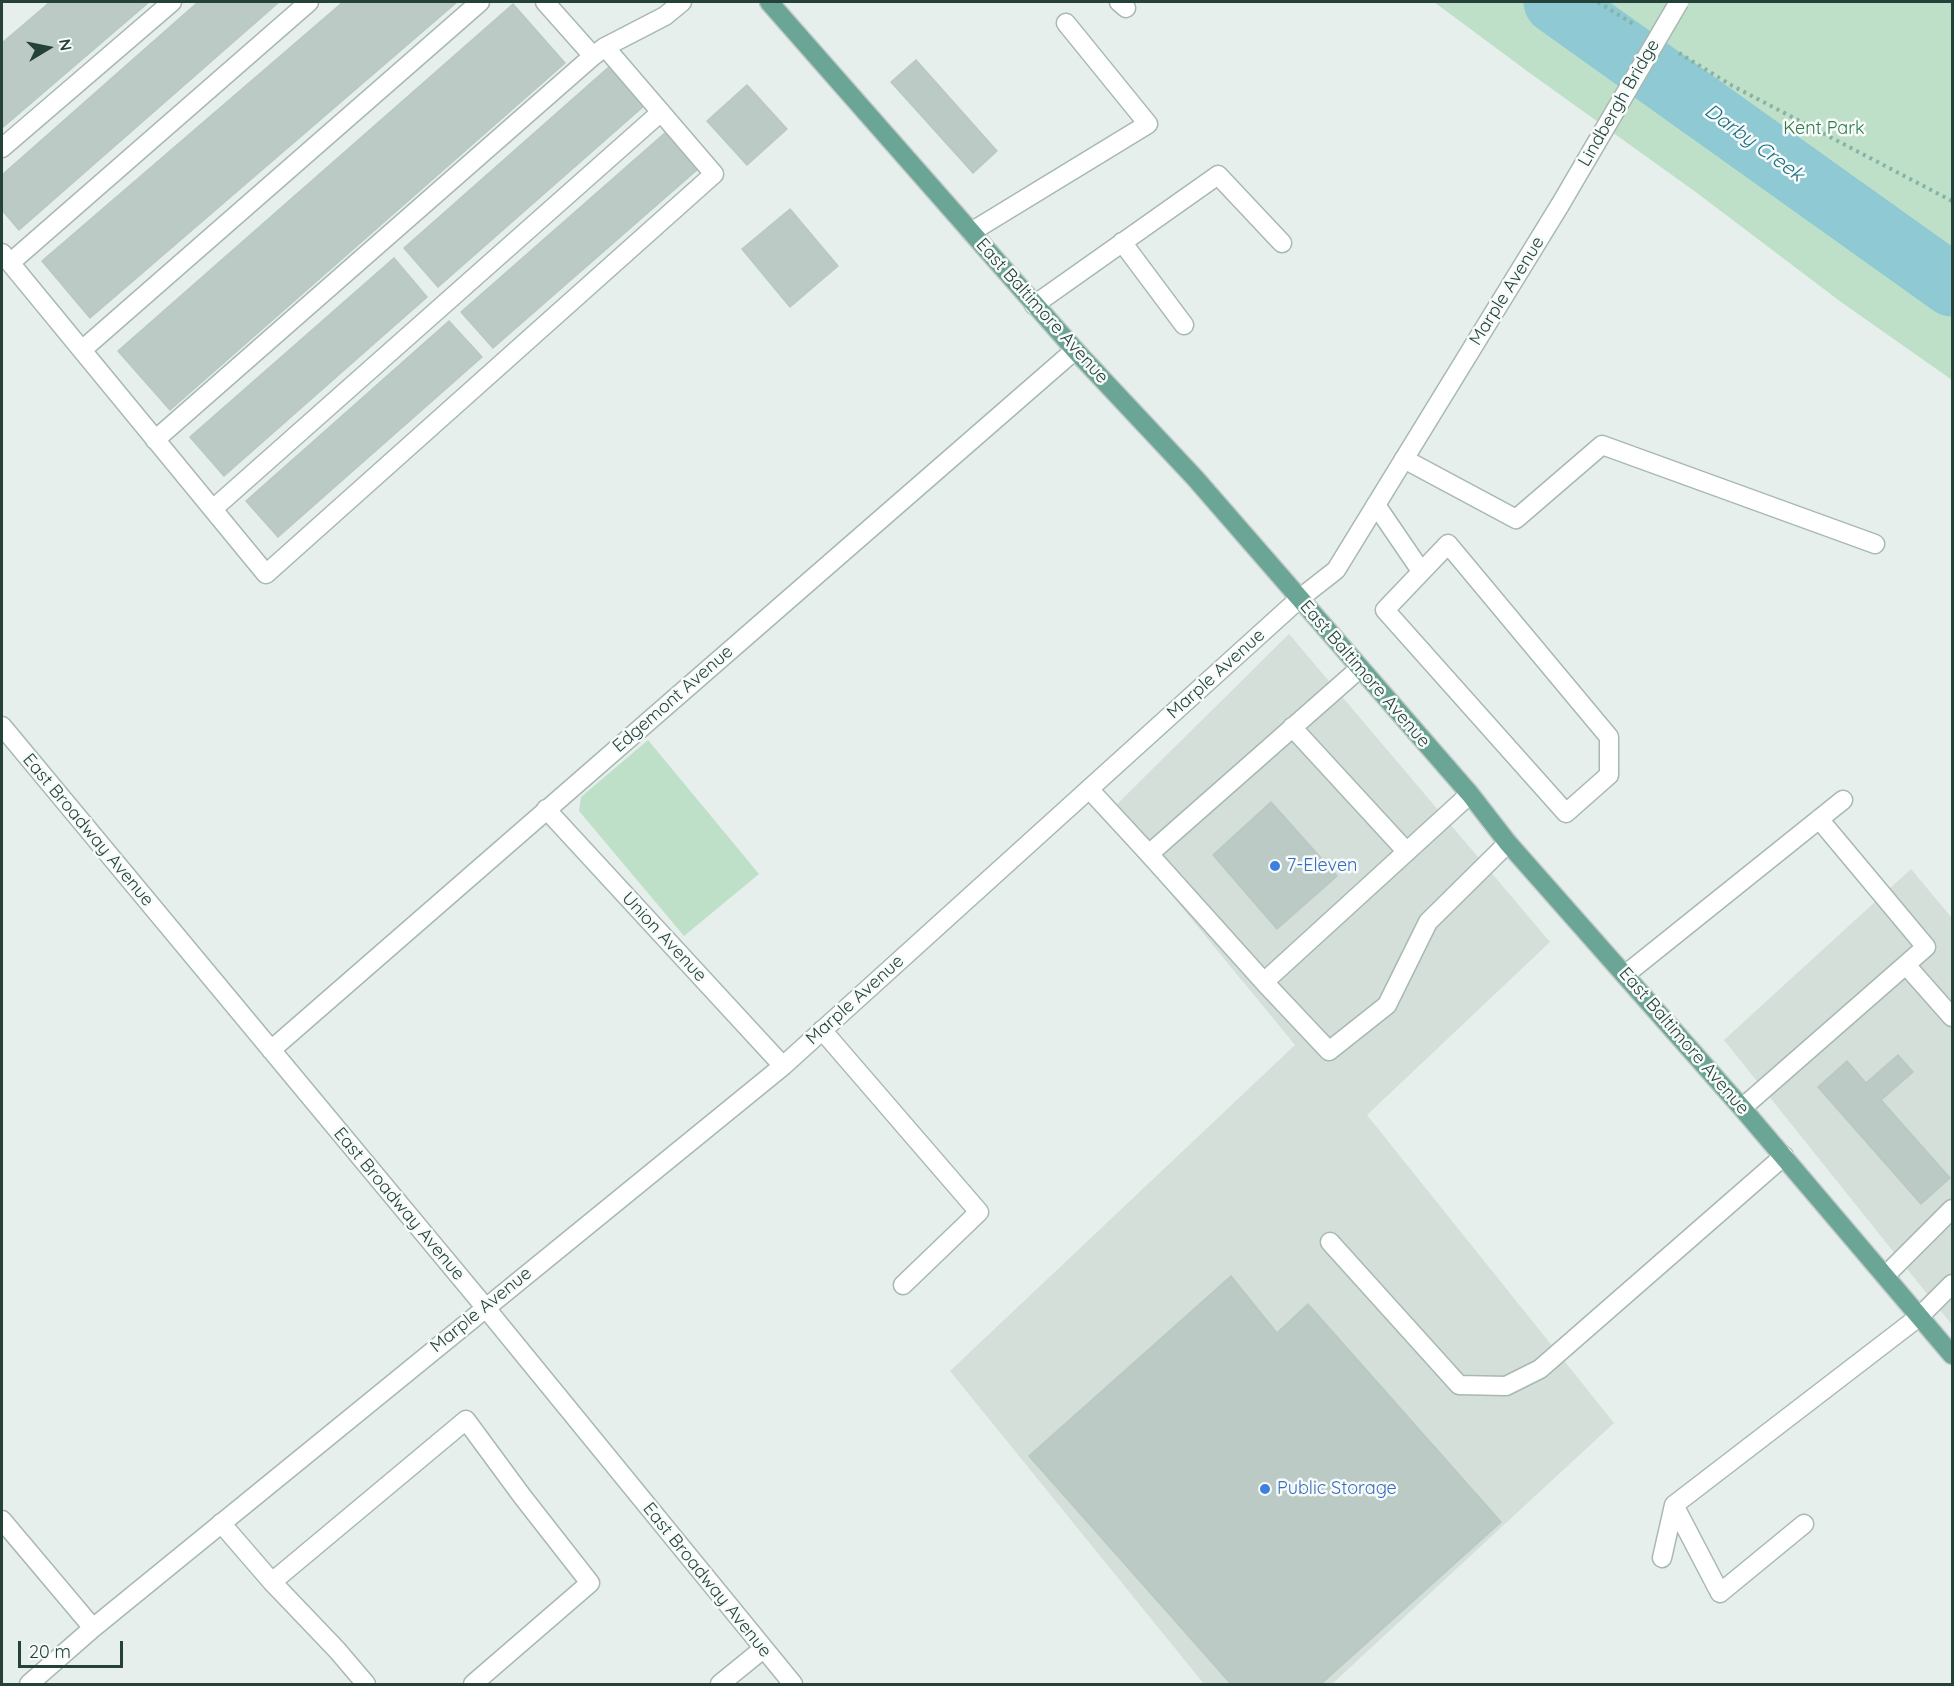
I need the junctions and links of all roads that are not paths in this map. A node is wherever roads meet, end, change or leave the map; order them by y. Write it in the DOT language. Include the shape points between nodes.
graph roads {
  1 [pos="172,2"];
  2 [pos="309,2"];
  3 [pos="480,2"];
  4 [pos="545,2"];
  5 [pos="681,2"];
  6 [pos="769,2"];
  7 [pos="1679,2"];
  8 [pos="1066,23"];
  9 [pos="599,52"];
  10 [pos="661,112"];
  11 [pos="2,148"];
  12 [pos="1560,206"];
  13 [pos="971,232"];
  14 [pos="1122,242"];
  15 [pos="1282,243"];
  16 [pos="6,258"];
  17 [pos="1035,304"];
  18 [pos="1184,325"];
  19 [pos="82,350"];
  20 [pos="1075,350"];
  21 [pos="155,440"];
  22 [pos="1404,459"];
  23 [pos="1376,505"];
  24 [pos="213,509"];
  25 [pos="1875,544"];
  26 [pos="1421,571"];
  27 [pos="1299,599"];
  28 [pos="1359,669"];
  29 [pos="2,726"];
  30 [pos="1293,727"];
  31 [pos="1089,789"];
  32 [pos="1470,794"];
  33 [pos="1843,800"];
  34 [pos="546,809"];
  35 [pos="1819,819"];
  36 [pos="1508,843"];
  37 [pos="1407,852"];
  38 [pos="1149,854"];
  39 [pos="1906,965"];
  40 [pos="1626,974"];
  41 [pos="1264,982"];
  42 [pos="1953,1017"];
  43 [pos="822,1030"];
  44 [pos="271,1050"];
  45 [pos="783,1066"];
  46 [pos="1742,1108"];
  47 [pos="1784,1156"];
  48 [pos="1953,1209"];
  49 [pos="1330,1242"];
  50 [pos="1885,1276"];
  51 [pos="1953,1284"];
  52 [pos="903,1285"];
  53 [pos="485,1307"];
  54 [pos="1920,1316"];
  55 [pos="1953,1355"];
  56 [pos="1674,1505"];
  57 [pos="2,1520"];
  58 [pos="221,1523"];
  59 [pos="1804,1524"];
  60 [pos="1662,1558"];
  61 [pos="272,1582"];
  62 [pos="93,1628"];
  63 [pos="763,1649"];
  64 [pos="29,1684"];
  65 [pos="366,1684"];
  66 [pos="473,1684"];
  67 [pos="720,1684"];
  68 [pos="793,1684"];
  1 -- 11 [label="street"];
  2 -- 16 [label="street"];
  3 -- 19 [label="street"];
  4 -- 9 [label="street"];
  5 -- 9 [label="street" via="665,16"];
  6 -- 13 [label="main road, East Baltimore Avenue"];
  7 -- 12 [label="street, Lindbergh Bridge, bridge"];
  8 -- 13 [label="street" via="1148,124"];
  9 -- 10 [label="street"];
  9 -- 21 [label="street"];
  10 -- 24 [label="street"];
  10 -- 24 [label="street" via="714,174 266,574"];
  12 -- 22 [label="street, Marple Avenue"];
  13 -- 17 [label="main road, East Baltimore Avenue"];
  14 -- 15 [label="street" via="1218,175"];
  14 -- 17 [label="street"];
  14 -- 18 [label="street"];
  16 -- 19 [label="street"];
  17 -- 20 [label="main road, East Baltimore Avenue"];
  19 -- 21 [label="street"];
  20 -- 27 [label="main road, East Baltimore Avenue" via="1195,478"];
  20 -- 34 [label="street, Edgemont Avenue"];
  21 -- 24 [label="street"];
  22 -- 23 [label="street, Marple Avenue"];
  22 -- 25 [label="street" via="1515,519 1602,445"];
  23 -- 26 [label="street"];
  23 -- 27 [label="street, Marple Avenue" via="1336,570"];
  26 -- 26 [label="street" via="1385,610 1566,813 1609,775 1609,737 1448,544"];
  27 -- 28 [label="main road, East Baltimore Avenue"];
  27 -- 31 [label="street, Marple Avenue"];
  28 -- 30 [label="street"];
  28 -- 32 [label="main road, East Baltimore Avenue"];
  29 -- 44 [label="street, East Broadway Avenue"];
  30 -- 37 [label="street"];
  30 -- 38 [label="street"];
  31 -- 38 [label="street"];
  31 -- 43 [label="street, Marple Avenue"];
  32 -- 36 [label="main road, East Baltimore Avenue"];
  32 -- 37 [label="street"];
  33 -- 35 [label="street"];
  34 -- 44 [label="street, Edgemont Avenue"];
  34 -- 45 [label="street, Union Avenue"];
  35 -- 39 [label="street" via="1926,947"];
  35 -- 40 [label="street"];
  36 -- 40 [label="main road, East Baltimore Avenue"];
  36 -- 41 [label="street" via="1428,922 1387,1005 1329,1051"];
  37 -- 41 [label="street"];
  38 -- 41 [label="street"];
  39 -- 42 [label="street"];
  39 -- 46 [label="street"];
  40 -- 46 [label="main road, East Baltimore Avenue"];
  43 -- 45 [label="street, Marple Avenue"];
  43 -- 52 [label="street" via="980,1212"];
  44 -- 53 [label="street, East Broadway Avenue"];
  45 -- 53 [label="street, Marple Avenue"];
  46 -- 47 [label="main road, East Baltimore Avenue"];
  47 -- 49 [label="street" via="1540,1369 1506,1386 1459,1385"];
  47 -- 50 [label="main road, East Baltimore Avenue"];
  48 -- 50 [label="street"];
  50 -- 54 [label="main road, East Baltimore Avenue"];
  51 -- 54 [label="street"];
  53 -- 58 [label="street, Marple Avenue"];
  53 -- 63 [label="street, East Broadway Avenue"];
  54 -- 55 [label="main road, East Baltimore Avenue"];
  54 -- 56 [label="street"];
  56 -- 59 [label="street" via="1720,1593"];
  56 -- 60 [label="street"];
  57 -- 62 [label="street"];
  58 -- 61 [label="street"];
  58 -- 62 [label="street, Marple Avenue"];
  61 -- 65 [label="street"];
  61 -- 66 [label="street" via="466,1420 590,1583"];
  62 -- 64 [label="street, Marple Avenue"];
  63 -- 67 [label="street"];
  63 -- 68 [label="street, East Broadway Avenue"];
}
